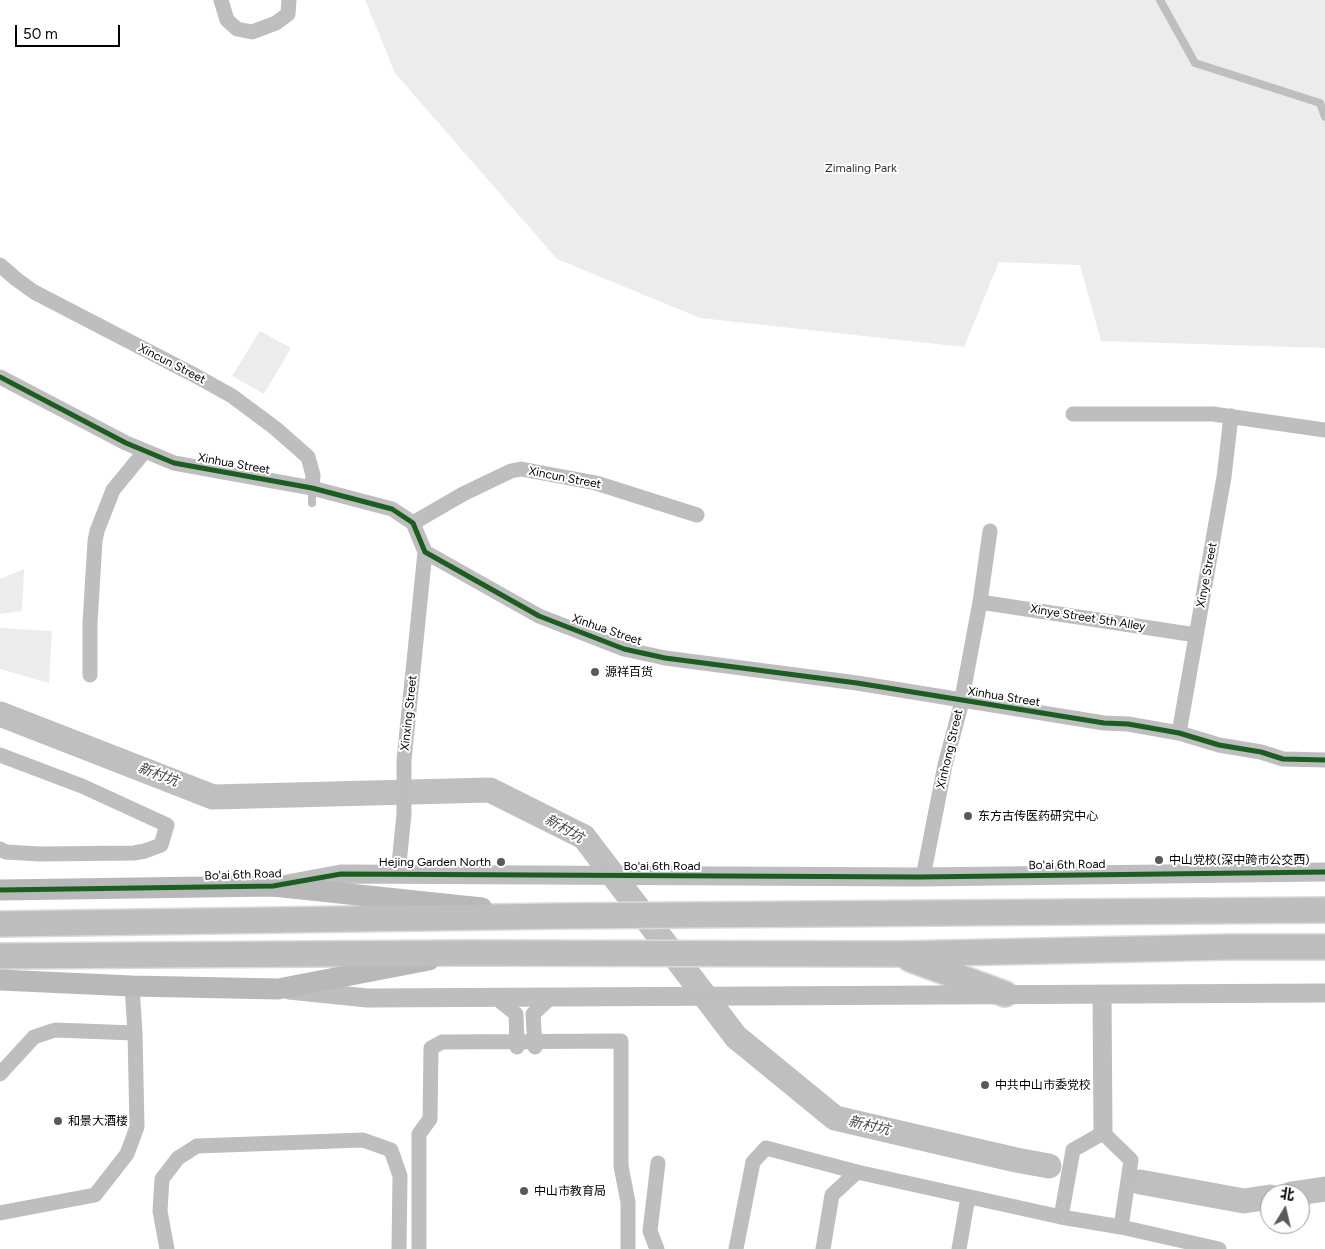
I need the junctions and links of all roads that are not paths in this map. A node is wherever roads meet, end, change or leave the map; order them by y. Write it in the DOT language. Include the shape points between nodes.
graph roads {
  1 [pos="221,0"];
  2 [pos="289,0"];
  3 [pos="1160,0"];
  4 [pos="1325,117"];
  5 [pos="0,265"];
  6 [pos="0,378"];
  7 [pos="1073,414"];
  8 [pos="1231,416"];
  9 [pos="1325,430"];
  10 [pos="145,451"];
  11 [pos="312,496"];
  12 [pos="696,515"];
  13 [pos="413,523"];
  14 [pos="990,531"];
  15 [pos="425,552"];
  16 [pos="980,602"];
  17 [pos="1196,635"];
  18 [pos="90,675"];
  19 [pos="961,700"];
  20 [pos="1179,733"];
  21 [pos="0,755"];
  22 [pos="1325,760"];
  23 [pos="0,849"];
  24 [pos="1325,872"];
  25 [pos="398,874"];
  26 [pos="922,877"];
  27 [pos="273,886"];
  28 [pos="0,890"];
  29 [pos="1325,910"];
  30 [pos="559,916"];
  31 [pos="0,924"];
  32 [pos="1325,947"];
  33 [pos="466,953"];
  34 [pos="899,954"];
  35 [pos="0,956"];
  36 [pos="0,980"];
  37 [pos="132,986"];
  38 [pos="278,989"];
  39 [pos="1325,993"];
  40 [pos="1005,994"];
  41 [pos="1102,994"];
  42 [pos="495,997"];
  43 [pos="551,997"];
  44 [pos="136,1033"];
  45 [pos="517,1044"];
  46 [pos="535,1044"];
  47 [pos="0,1074"];
  48 [pos="1103,1133"];
  49 [pos="658,1163"];
  50 [pos="857,1172"];
  51 [pos="968,1197"];
  52 [pos="0,1213"];
  53 [pos="1061,1217"];
  54 [pos="1121,1227"];
  55 [pos="167,1249"];
  56 [pos="400,1249"];
  57 [pos="419,1249"];
  58 [pos="424,1249"];
  59 [pos="622,1249"];
  60 [pos="628,1249"];
  61 [pos="657,1249"];
  62 [pos="736,1249"];
  63 [pos="823,1249"];
  64 [pos="959,1249"];
  65 [pos="1219,1249"];
  1 -- 2 [label="street" via="227,20 237,29 252,32 276,23 288,14"];
  3 -- 4 [label="lane" via="1195,63 1320,103"];
  5 -- 11 [label="street, Xincun Street" via="34,292 232,396 308,457 313,475"];
  6 -- 10 [label="street, Xinhua Street"];
  7 -- 8 [label="street"];
  8 -- 9 [label="street"];
  8 -- 17 [label="street, Xinye Street" via="1224,477"];
  10 -- 11 [label="street, Xinhua Street" via="174,463"];
  10 -- 18 [label="street" via="113,490 95,541"];
  11 -- 13 [label="street, Xinhua Street" via="392,509"];
  12 -- 13 [label="street, Xincun Street" via="596,482 520,469 463,494"];
  13 -- 15 [label="street"];
  14 -- 16 [label="street, Xinhong Street"];
  15 -- 19 [label="street, Xinhua Street" via="539,616 624,649 665,658"];
  15 -- 25 [label="street, Xinxing Street" via="404,760 404,814"];
  16 -- 17 [label="street, Xinye Street 5th Alley"];
  16 -- 19 [label="street, Xinhong Street"];
  17 -- 20 [label="street, Xinye Street"];
  19 -- 20 [label="street, Xinhua Street"];
  19 -- 26 [label="street, Xinhong Street"];
  20 -- 22 [label="street, Xinhua Street" via="1283,759"];
  21 -- 23 [label="street" via="82,786 167,825 161,845 134,853 40,854"];
  24 -- 26 [label="street, Bo'ai 6th Road"];
  25 -- 26 [label="street, Bo'ai 6th Road"];
  25 -- 27 [label="street, Bo'ai 6th Road" via="341,874"];
  27 -- 28 [label="main road, Bo'ai 6th Road"];
  27 -- 30 [label="main road"];
  29 -- 30 [label="highway"];
  30 -- 31 [label="highway"];
  32 -- 34 [label="highway"];
  33 -- 34 [label="highway"];
  33 -- 35 [label="highway"];
  33 -- 38 [label="main road"];
  34 -- 40 [label="highway"];
  36 -- 37 [label="main road"];
  37 -- 38 [label="main road"];
  37 -- 44 [label="street"];
  38 -- 42 [label="street" via="367,998"];
  39 -- 41 [label="street"];
  40 -- 41 [label="street"];
  40 -- 43 [label="street"];
  41 -- 48 [label="street"];
  42 -- 43 [label="street"];
  42 -- 45 [label="street" via="516,1014"];
  43 -- 46 [label="street" via="533,1014"];
  44 -- 47 [label="street" via="56,1030 34,1037"];
  44 -- 52 [label="street" via="137,1126 127,1154 95,1195"];
  45 -- 46 [label="street"];
  45 -- 57 [label="street" via="442,1042 431,1048 430,1119 419,1134"];
  45 -- 58 [label="street" via="444,1048 436,1054 436,1120 423,1138"];
  46 -- 59 [label="street" via="611,1047 616,1052 617,1168 622,1204"];
  46 -- 60 [label="street" via="621,1041 622,1166 628,1202"];
  48 -- 53 [label="street" via="1072,1150"];
  48 -- 54 [label="street" via="1130,1160"];
  49 -- 61 [label="street" via="650,1232"];
  50 -- 51 [label="street"];
  50 -- 62 [label="street" via="766,1148 752,1162"];
  50 -- 63 [label="street" via="832,1195"];
  51 -- 53 [label="street"];
  51 -- 64 [label="street"];
  53 -- 54 [label="street"];
  54 -- 65 [label="street"];
  55 -- 56 [label="street" via="160,1211 162,1179 178,1158 197,1146 363,1140 391,1150 400,1176"];
}
